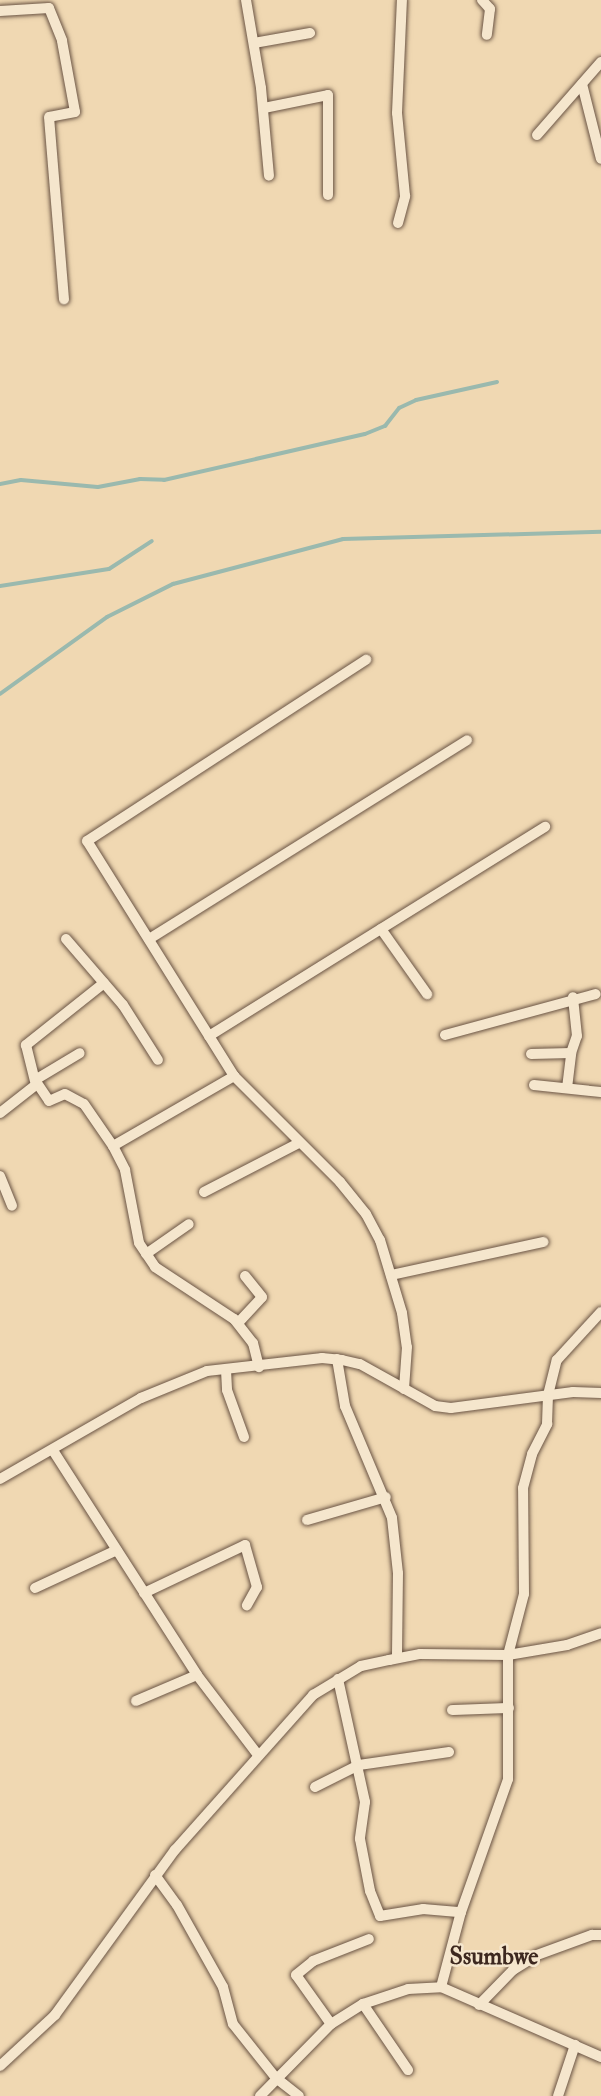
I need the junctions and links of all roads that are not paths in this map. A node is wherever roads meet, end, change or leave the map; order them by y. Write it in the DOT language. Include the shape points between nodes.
graph roads {
  1 [pos="246,0"];
  2 [pos="402,0"];
  3 [pos="482,0"];
  4 [pos="0,11"];
  5 [pos="310,33"];
  6 [pos="487,35"];
  7 [pos="254,44"];
  8 [pos="601,62"];
  9 [pos="582,84"];
  10 [pos="264,108"];
  11 [pos="537,135"];
  12 [pos="601,159"];
  13 [pos="268,176"];
  14 [pos="328,195"];
  15 [pos="398,223"];
  16 [pos="64,299"];
  17 [pos="366,660"];
  18 [pos="467,740"];
  19 [pos="545,827"];
  20 [pos="381,929"];
  21 [pos="66,939"];
  22 [pos="148,939"];
  23 [pos="104,983"];
  24 [pos="427,994"];
  25 [pos="596,994"];
  26 [pos="573,997"];
  27 [pos="446,1035"];
  28 [pos="209,1036"];
  29 [pos="80,1053"];
  30 [pos="571,1053"];
  31 [pos="531,1054"];
  32 [pos="158,1060"];
  33 [pos="234,1076"];
  34 [pos="36,1082"];
  35 [pos="534,1085"];
  36 [pos="567,1089"];
  37 [pos="601,1092"];
  38 [pos="0,1113"];
  39 [pos="299,1143"];
  40 [pos="113,1146"];
  41 [pos="0,1176"];
  42 [pos="204,1192"];
  43 [pos="12,1206"];
  44 [pos="189,1224"];
  45 [pos="543,1242"];
  46 [pos="146,1254"];
  47 [pos="391,1275"];
  48 [pos="245,1276"];
  49 [pos="601,1312"];
  50 [pos="238,1323"];
  51 [pos="337,1359"];
  52 [pos="259,1367"];
  53 [pos="226,1370"];
  54 [pos="404,1389"];
  55 [pos="601,1394"];
  56 [pos="548,1395"];
  57 [pos="244,1437"];
  58 [pos="54,1452"];
  59 [pos="0,1479"];
  60 [pos="386,1497"];
  61 [pos="307,1520"];
  62 [pos="117,1550"];
  63 [pos="35,1588"];
  64 [pos="144,1593"];
  65 [pos="247,1605"];
  66 [pos="601,1633"];
  67 [pos="508,1654"];
  68 [pos="397,1658"];
  69 [pos="197,1675"];
  70 [pos="338,1679"];
  71 [pos="136,1701"];
  72 [pos="509,1708"];
  73 [pos="452,1710"];
  74 [pos="449,1752"];
  75 [pos="258,1755"];
  76 [pos="359,1765"];
  77 [pos="315,1786"];
  78 [pos="155,1875"];
  79 [pos="461,1912"];
  80 [pos="601,1935"];
  81 [pos="369,1939"];
  82 [pos="441,1988"];
  83 [pos="363,2004"];
  84 [pos="479,2005"];
  85 [pos="331,2024"];
  86 [pos="575,2045"];
  87 [pos="601,2057"];
  88 [pos="0,2066"];
  89 [pos="408,2070"];
  90 [pos="276,2078"];
  91 [pos="260,2096"];
  92 [pos="299,2096"];
  93 [pos="558,2096"];
  1 -- 7 [label="street"];
  2 -- 15 [label="street" via="397,113 405,196"];
  3 -- 6 [label="street" via="490,9"];
  4 -- 16 [label="street" via="49,8 62,41 75,112 49,117"];
  5 -- 7 [label="street"];
  7 -- 10 [label="street"];
  8 -- 9 [label="street"];
  9 -- 11 [label="street"];
  9 -- 12 [label="street"];
  10 -- 13 [label="street"];
  10 -- 14 [label="street" via="328,95"];
  17 -- 22 [label="street" via="87,841"];
  18 -- 22 [label="street"];
  19 -- 20 [label="street"];
  20 -- 24 [label="street"];
  20 -- 28 [label="street"];
  21 -- 23 [label="street"];
  22 -- 28 [label="street"];
  23 -- 32 [label="street"];
  23 -- 34 [label="street" via="26,1046"];
  25 -- 26 [label="street"];
  26 -- 27 [label="street"];
  26 -- 30 [label="street" via="577,1036"];
  28 -- 33 [label="street"];
  29 -- 34 [label="street"];
  30 -- 31 [label="street"];
  30 -- 36 [label="street"];
  33 -- 39 [label="street"];
  33 -- 40 [label="street"];
  34 -- 38 [label="street"];
  34 -- 40 [label="street" via="49,1101 65,1094 84,1104"];
  35 -- 36 [label="street"];
  36 -- 37 [label="street"];
  39 -- 42 [label="street"];
  39 -- 47 [label="street" via="340,1182 366,1214"];
  40 -- 46 [label="street" via="125,1170 139,1243"];
  41 -- 43 [label="street"];
  44 -- 46 [label="street"];
  45 -- 47 [label="street"];
  46 -- 50 [label="street" via="155,1267"];
  47 -- 54 [label="street" via="407,1347"];
  48 -- 50 [label="street" via="262,1297"];
  49 -- 56 [label="street" via="563,1349"];
  50 -- 52 [label="street" via="253,1343"];
  51 -- 52 [label="street"];
  51 -- 54 [label="street" via="360,1364"];
  51 -- 60 [label="street" via="345,1406"];
  52 -- 53 [label="street"];
  53 -- 57 [label="street" via="227,1390"];
  53 -- 58 [label="street" via="207,1371 141,1398"];
  54 -- 56 [label="street" via="435,1406 451,1408"];
  55 -- 56 [label="street"];
  56 -- 67 [label="street" via="547,1424 532,1454 524,1488 524,1594"];
  58 -- 59 [label="street"];
  58 -- 62 [label="street"];
  60 -- 61 [label="street"];
  60 -- 68 [label="street" via="398,1573"];
  62 -- 63 [label="street"];
  62 -- 64 [label="street"];
  64 -- 65 [label="street" via="245,1545 256,1587"];
  64 -- 69 [label="street"];
  66 -- 67 [label="street" via="567,1645"];
  67 -- 68 [label="street"];
  67 -- 72 [label="street"];
  68 -- 70 [label="street" via="361,1666"];
  69 -- 71 [label="street"];
  69 -- 75 [label="street"];
  70 -- 75 [label="street" via="313,1695"];
  70 -- 76 [label="street"];
  72 -- 73 [label="street"];
  72 -- 79 [label="street" via="508,1779"];
  74 -- 76 [label="street"];
  75 -- 78 [label="street"];
  76 -- 77 [label="street"];
  76 -- 79 [label="street" via="365,1802 360,1839 370,1891 380,1917 423,1909"];
  78 -- 88 [label="street" via="55,2015"];
  78 -- 90 [label="street" via="177,1905 223,1987 233,2024"];
  79 -- 82 [label="street"];
  80 -- 84 [label="street" via="537,1955 513,1970"];
  81 -- 85 [label="street" via="313,1960 296,1975"];
  82 -- 83 [label="street" via="408,1989"];
  82 -- 84 [label="street"];
  83 -- 85 [label="street"];
  83 -- 89 [label="street"];
  84 -- 86 [label="street"];
  85 -- 90 [label="street"];
  86 -- 87 [label="street"];
  86 -- 93 [label="street"];
  90 -- 91 [label="street"];
  90 -- 92 [label="street"];
}
